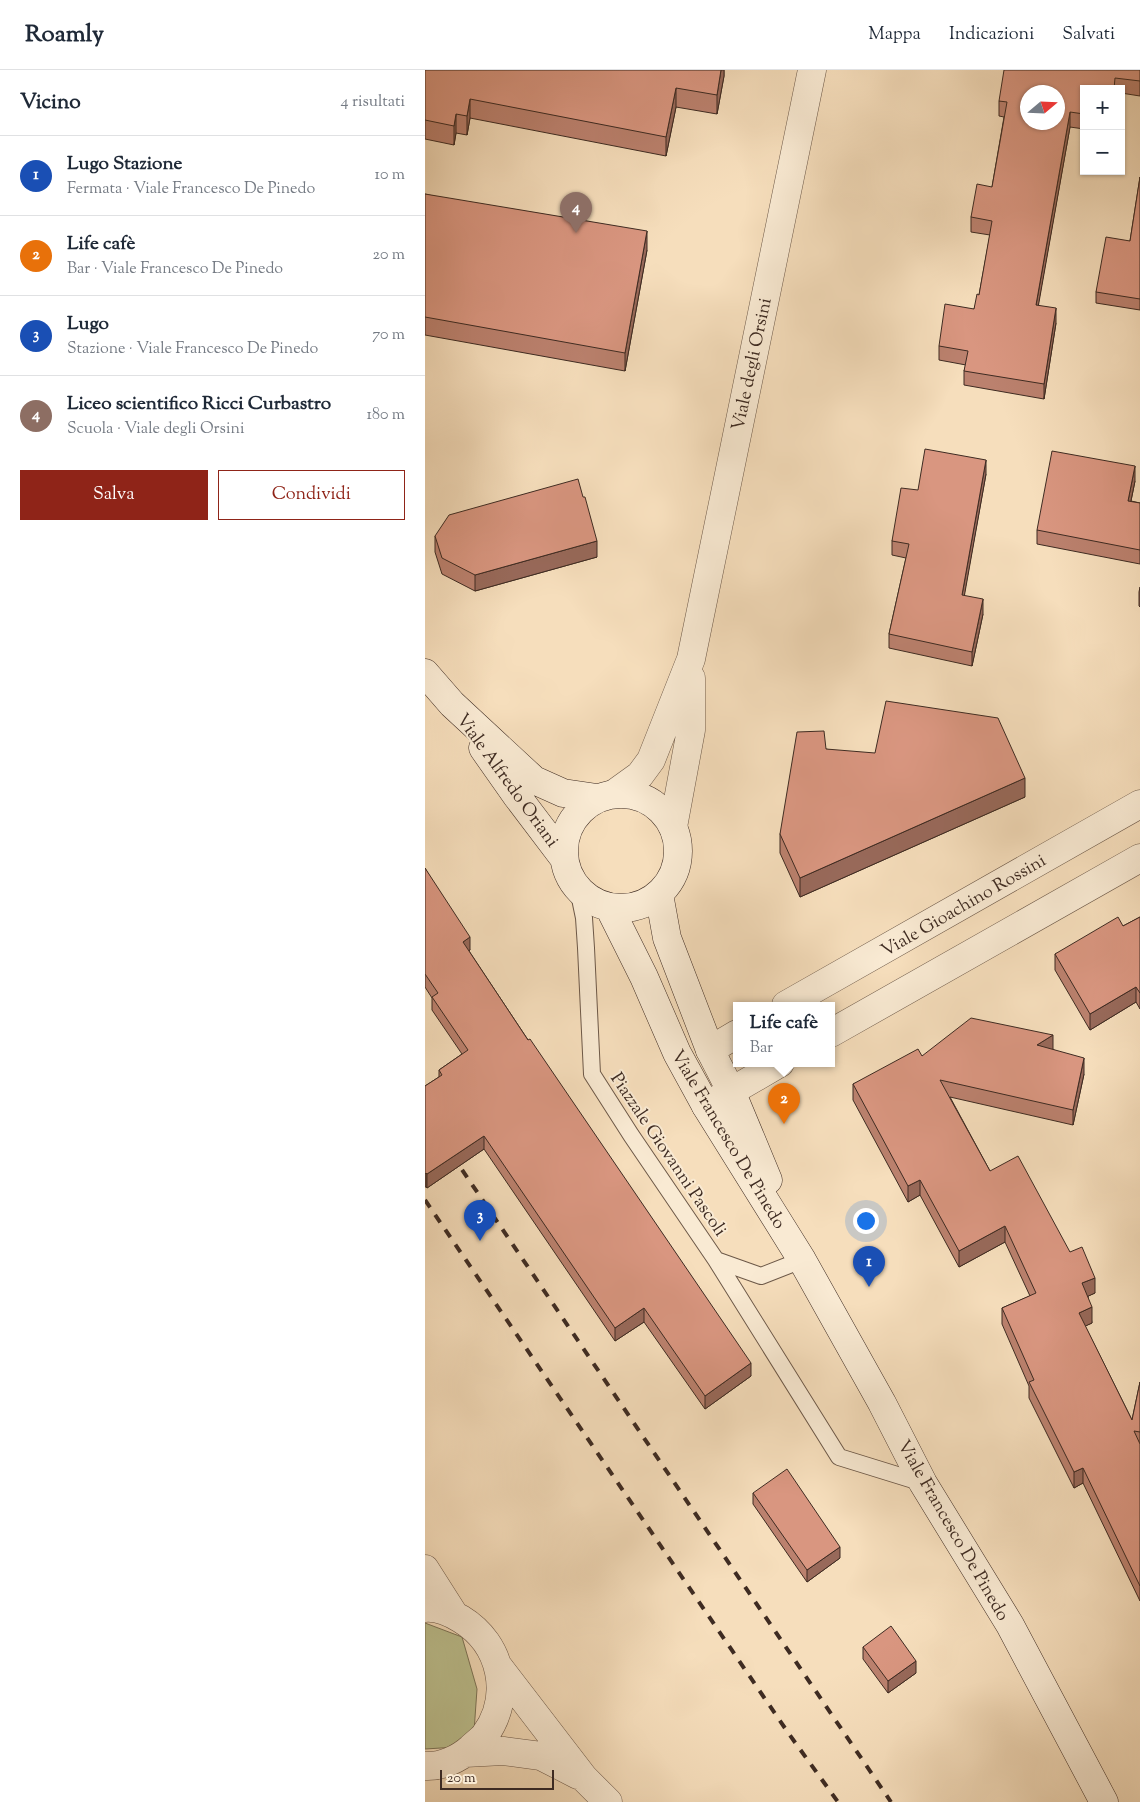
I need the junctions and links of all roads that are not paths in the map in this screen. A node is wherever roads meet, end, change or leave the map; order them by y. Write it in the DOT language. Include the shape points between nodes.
graph roads {
  1 [pos="811,70"];
  2 [pos="691,658"];
  3 [pos="425,673"];
  4 [pos="452,704"];
  5 [pos="606,796"];
  6 [pos="1140,804"];
  7 [pos="673,827"];
  8 [pos="563,857"];
  9 [pos="1140,858"];
  10 [pos="578,889"];
  11 [pos="659,894"];
  12 [pos="609,907"];
  13 [pos="791,1002"];
  14 [pos="835,1031"];
  15 [pos="733,1036"];
  16 [pos="710,1050"];
  17 [pos="773,1067"];
  18 [pos="731,1091"];
  19 [pos="706,1106"];
  20 [pos="716,1260"];
  21 [pos="801,1260"];
  22 [pos="923,1483"];
  23 [pos="425,1569"];
  24 [pos="425,1608"];
  25 [pos="453,1614"];
  26 [pos="498,1666"];
  27 [pos="465,1753"];
  28 [pos="426,1768"];
  29 [pos="584,1778"];
  30 [pos="608,1802"];
  31 [pos="1104,1802"];
  1 -- 2 [label="street, Viale degli Orsini"];
  2 -- 5 [label="street, Viale degli Orsini" via="651,760 640,775"];
  2 -- 7 [label="street, Viale degli Orsini" via="691,730"];
  3 -- 4 [label="street, Viale Alfredo Oriani"];
  4 -- 5 [label="street, Viale Alfredo Oriani" via="535,780 563,793"];
  4 -- 8 [label="street, Viale Alfredo Oriani"];
  5 -- 7 [label="street" via="632,794 649,801 663,812"];
  5 -- 8 [label="street" via="582,808 571,822"];
  6 -- 13 [label="street, Viale Gioachino Rossini"];
  7 -- 11 [label="street" via="678,845 677,863 671,880"];
  8 -- 10 [label="street" via="568,874"];
  9 -- 14 [label="street"];
  10 -- 12 [label="street" via="592,901"];
  10 -- 20 [label="lane, Piazzale Giovanni Pascoli" via="584,918 592,1074"];
  11 -- 12 [label="street" via="644,904 627,908"];
  11 -- 16 [label="street, Viale Francesco De Pinedo" via="667,938"];
  12 -- 19 [label="street, Viale Francesco De Pinedo" via="677,1053"];
  15 -- 16 [label="street"];
  16 -- 18 [label="street, Viale Francesco De Pinedo"];
  17 -- 18 [label="street"];
  18 -- 19 [label="street"];
  18 -- 21 [label="street, Viale Francesco De Pinedo"];
  19 -- 21 [label="street, Viale Francesco De Pinedo"];
  20 -- 21 [label="lane, Piazzale Giovanni Pascoli" via="761,1276"];
  20 -- 22 [label="lane, Piazzale Giovanni Pascoli" via="839,1457"];
  21 -- 22 [label="street, Viale Francesco De Pinedo"];
  22 -- 31 [label="street, Viale Francesco De Pinedo" via="1009,1625"];
  23 -- 25 [label="street"];
  24 -- 25 [label="street"];
  25 -- 26 [label="street" via="473,1626 489,1644"];
  26 -- 27 [label="street" via="501,1691 496,1715 484,1737"];
  26 -- 29 [label="street"];
  27 -- 28 [label="street"];
  27 -- 29 [label="street" via="503,1750 541,1756"];
  29 -- 30 [label="street"];
}
